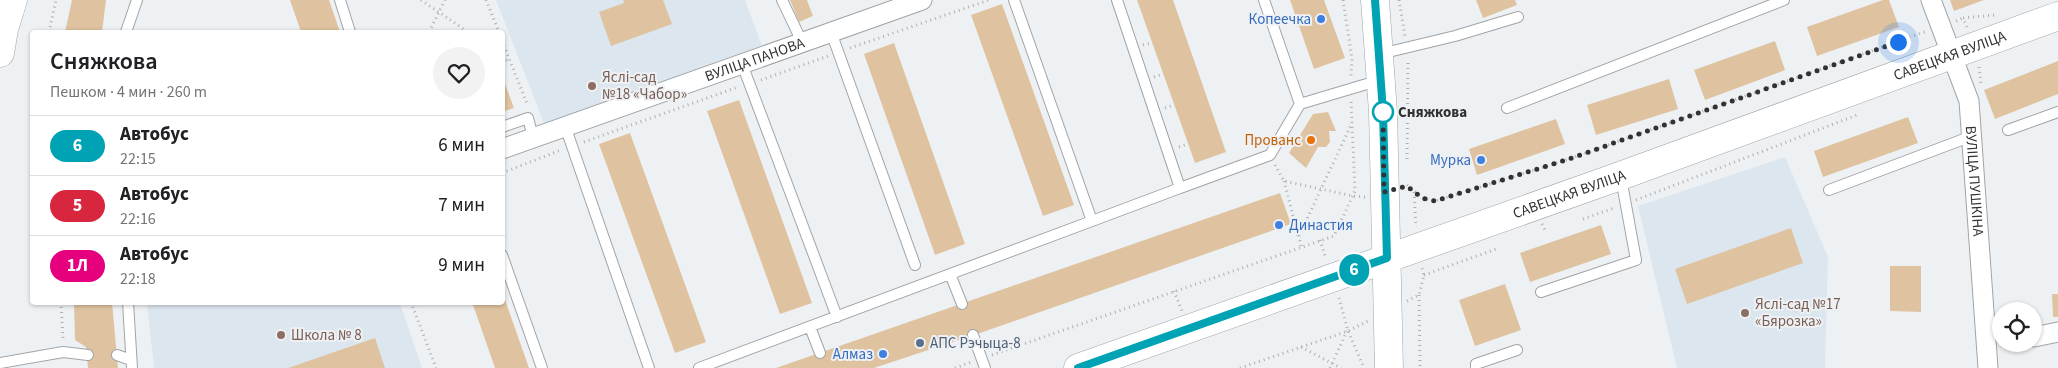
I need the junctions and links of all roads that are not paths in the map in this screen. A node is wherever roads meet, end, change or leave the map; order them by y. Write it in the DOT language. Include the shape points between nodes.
graph roads {
  1 [pos="14,0"];
  2 [pos="137,0"];
  3 [pos="340,0"];
  4 [pos="782,0"];
  5 [pos="922,0"];
  6 [pos="1014,0"];
  7 [pos="1117,0"];
  8 [pos="1264,0"];
  9 [pos="1374,0"];
  10 [pos="1784,0"];
  11 [pos="1931,0"];
  12 [pos="2058,16"];
  13 [pos="1518,17"];
  14 [pos="127,30"];
  15 [pos="349,30"];
  16 [pos="831,32"];
  17 [pos="802,42"];
  18 [pos="0,53"];
  19 [pos="742,64"];
  20 [pos="1955,64"];
  21 [pos="1380,67"];
  22 [pos="1300,104"];
  23 [pos="1507,108"];
  24 [pos="2058,112"];
  25 [pos="505,126"];
  26 [pos="566,126"];
  27 [pos="2008,130"];
  28 [pos="536,136"];
  29 [pos="1972,136"];
  30 [pos="505,148"];
  31 [pos="1620,176"];
  32 [pos="1180,188"];
  33 [pos="1829,190"];
  34 [pos="1092,221"];
  35 [pos="1387,258"];
  36 [pos="505,263"];
  37 [pos="915,265"];
  38 [pos="950,274"];
  39 [pos="1541,292"];
  40 [pos="962,304"];
  41 [pos="128,305"];
  42 [pos="837,317"];
  43 [pos="1992,325"];
  44 [pos="810,326"];
  45 [pos="2058,332"];
  46 [pos="973,335"];
  47 [pos="2042,335"];
  48 [pos="1518,350"];
  49 [pos="1992,352"];
  50 [pos="820,353"];
  51 [pos="88,355"];
  52 [pos="117,355"];
  53 [pos="0,363"];
  54 [pos="984,363"];
  55 [pos="131,364"];
  56 [pos="542,368"];
  57 [pos="648,368"];
  58 [pos="699,368"];
  59 [pos="1078,368"];
  60 [pos="1389,368"];
  61 [pos="1476,368"];
  62 [pos="1988,368"];
  1 -- 18 [label="street"];
  2 -- 14 [label="lane"];
  3 -- 15 [label="lane"];
  4 -- 17 [label="lane"];
  5 -- 16 [label="street, ВУЛІЦА ПАНОВА"];
  6 -- 34 [label="lane"];
  7 -- 32 [label="lane"];
  8 -- 22 [label="lane"];
  9 -- 21 [label="street"];
  10 -- 23 [label="lane"];
  11 -- 20 [label="street, ВУЛІЦА ПУШКІНА"];
  12 -- 20 [label="street, САВЕЦКАЯ ВУЛІЦА"];
  13 -- 21 [label="lane" via="1406,47"];
  16 -- 17 [label="street, ВУЛІЦА ПАНОВА"];
  16 -- 37 [label="lane"];
  17 -- 19 [label="street, ВУЛІЦА ПАНОВА"];
  19 -- 26 [label="street, ВУЛІЦА ПАНОВА"];
  19 -- 42 [label="lane"];
  20 -- 29 [label="street, ВУЛІЦА ПУШКІНА" via="1969,101"];
  20 -- 31 [label="street, САВЕЦКАЯ ВУЛІЦА"];
  21 -- 22 [label="lane" via="1350,88"];
  21 -- 35 [label="street" via="1396,189"];
  22 -- 32 [label="lane" via="1270,154"];
  24 -- 27 [label="lane"];
  25 -- 28 [label="lane" via="528,118"];
  26 -- 28 [label="street, ВУЛІЦА ПАНОВА"];
  26 -- 57 [label="lane"];
  28 -- 30 [label="street, ВУЛІЦА ПАНОВА"];
  29 -- 33 [label="lane"];
  29 -- 43 [label="street, ВУЛІЦА ПУШКІНА"];
  31 -- 35 [label="street, САВЕЦКАЯ ВУЛІЦА"];
  31 -- 39 [label="lane" via="1636,260"];
  32 -- 34 [label="lane"];
  34 -- 38 [label="lane"];
  35 -- 59 [label="street, САВЕЦКАЯ ВУЛІЦА"];
  35 -- 60 [label="street"];
  36 -- 56 [label="lane"];
  38 -- 40 [label="lane"];
  38 -- 42 [label="lane"];
  41 -- 55 [label="lane"];
  42 -- 44 [label="lane"];
  44 -- 50 [label="lane"];
  44 -- 58 [label="lane"];
  45 -- 47 [label="street"];
  46 -- 54 [label="lane"];
  48 -- 61 [label="lane" via="1476,364"];
  49 -- 62 [label="street, ВУЛІЦА ПУШКІНА"];
  51 -- 53 [label="lane" via="63,352"];
  52 -- 55 [label="lane"];
}
